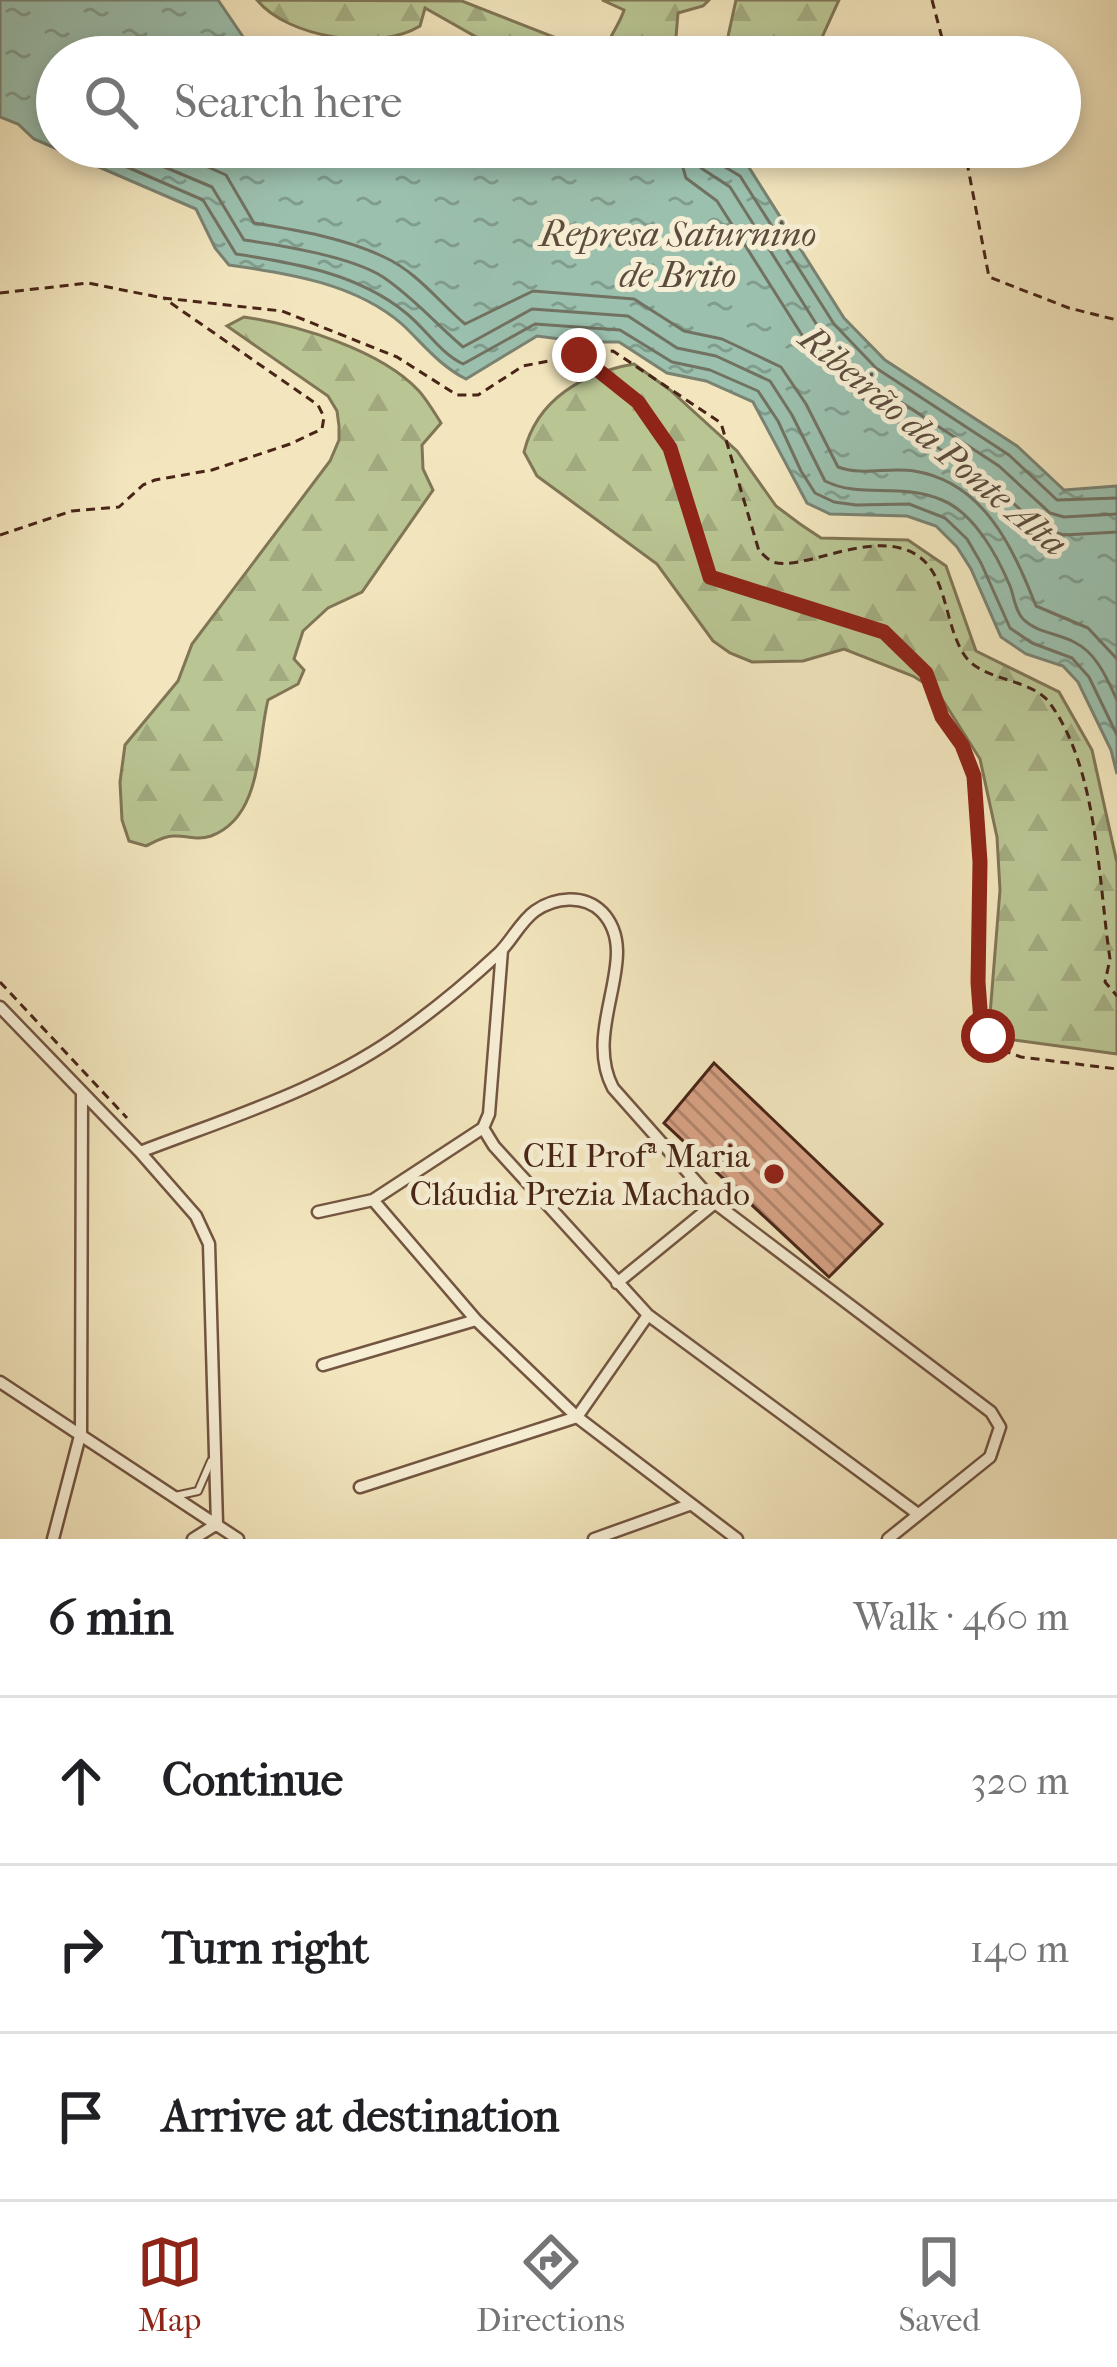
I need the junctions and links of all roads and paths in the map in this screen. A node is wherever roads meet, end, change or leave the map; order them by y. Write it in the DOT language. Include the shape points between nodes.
graph roads {
  1 [pos="932,0"];
  2 [pos="941,36"];
  3 [pos="968,168"];
  4 [pos="0,293"];
  5 [pos="163,298"];
  6 [pos="1117,320"];
  7 [pos="579,355"];
  8 [pos="0,535"];
  9 [pos="502,950"];
  10 [pos="0,982"];
  11 [pos="1117,996"];
  12 [pos="0,1007"];
  13 [pos="1117,1069"];
  14 [pos="82,1093"];
  15 [pos="127,1118"];
  16 [pos="483,1128"];
  17 [pos="140,1152"];
  18 [pos="373,1200"];
  19 [pos="715,1203"];
  20 [pos="318,1212"];
  21 [pos="617,1283"];
  22 [pos="648,1316"];
  23 [pos="476,1320"];
  24 [pos="322,1365"];
  25 [pos="0,1382"];
  26 [pos="578,1417"];
  27 [pos="80,1432"];
  28 [pos="218,1447"];
  29 [pos="360,1487"];
  30 [pos="176,1496"];
  31 [pos="689,1505"];
  32 [pos="918,1514"];
  33 [pos="217,1524"];
  34 [pos="53,1539"];
  35 [pos="193,1539"];
  36 [pos="238,1539"];
  37 [pos="594,1539"];
  38 [pos="736,1539"];
  39 [pos="888,1539"];
  1 -- 2 [label="path"];
  3 -- 6 [label="path" via="989,277"];
  4 -- 5 [label="path" via="88,283"];
  5 -- 7 [label="path" via="282,311 397,357 458,395 478,395 523,366"];
  5 -- 8 [label="path" via="318,405 322,429 212,470 155,480 119,507 72,511"];
  7 -- 11 [label="path" via="613,351 722,423 758,551 796,563 844,548 902,548 936,575 964,655 1046,698 1083,772 1110,959 1105,982"];
  7 -- 13 [label="path" via="638,402 670,448 710,577 884,632 926,673 974,776 981,1022 999,1049 1022,1058"];
  9 -- 16 [label="street"];
  9 -- 17 [label="street" via="405,1031 333,1077"];
  9 -- 19 [label="street" via="549,903 572,898 602,911 618,948 603,1069"];
  10 -- 15 [label="path"];
  12 -- 14 [label="street"];
  14 -- 17 [label="street"];
  14 -- 27 [label="street"];
  16 -- 18 [label="street"];
  16 -- 21 [label="street"];
  17 -- 28 [label="street" via="196,1216 209,1244"];
  18 -- 20 [label="street"];
  18 -- 23 [label="street"];
  19 -- 21 [label="street"];
  19 -- 32 [label="street" via="991,1412 1000,1427 990,1457"];
  21 -- 22 [label="street"];
  22 -- 26 [label="street"];
  22 -- 32 [label="street"];
  23 -- 24 [label="street"];
  23 -- 26 [label="street"];
  25 -- 27 [label="street"];
  26 -- 29 [label="street"];
  26 -- 31 [label="street"];
  27 -- 30 [label="street"];
  27 -- 34 [label="street"];
  28 -- 30 [label="lane" via="198,1491"];
  28 -- 33 [label="street"];
  30 -- 33 [label="street"];
  31 -- 37 [label="street"];
  31 -- 38 [label="street"];
  32 -- 39 [label="street"];
  33 -- 35 [label="street"];
  33 -- 36 [label="street"];
}
